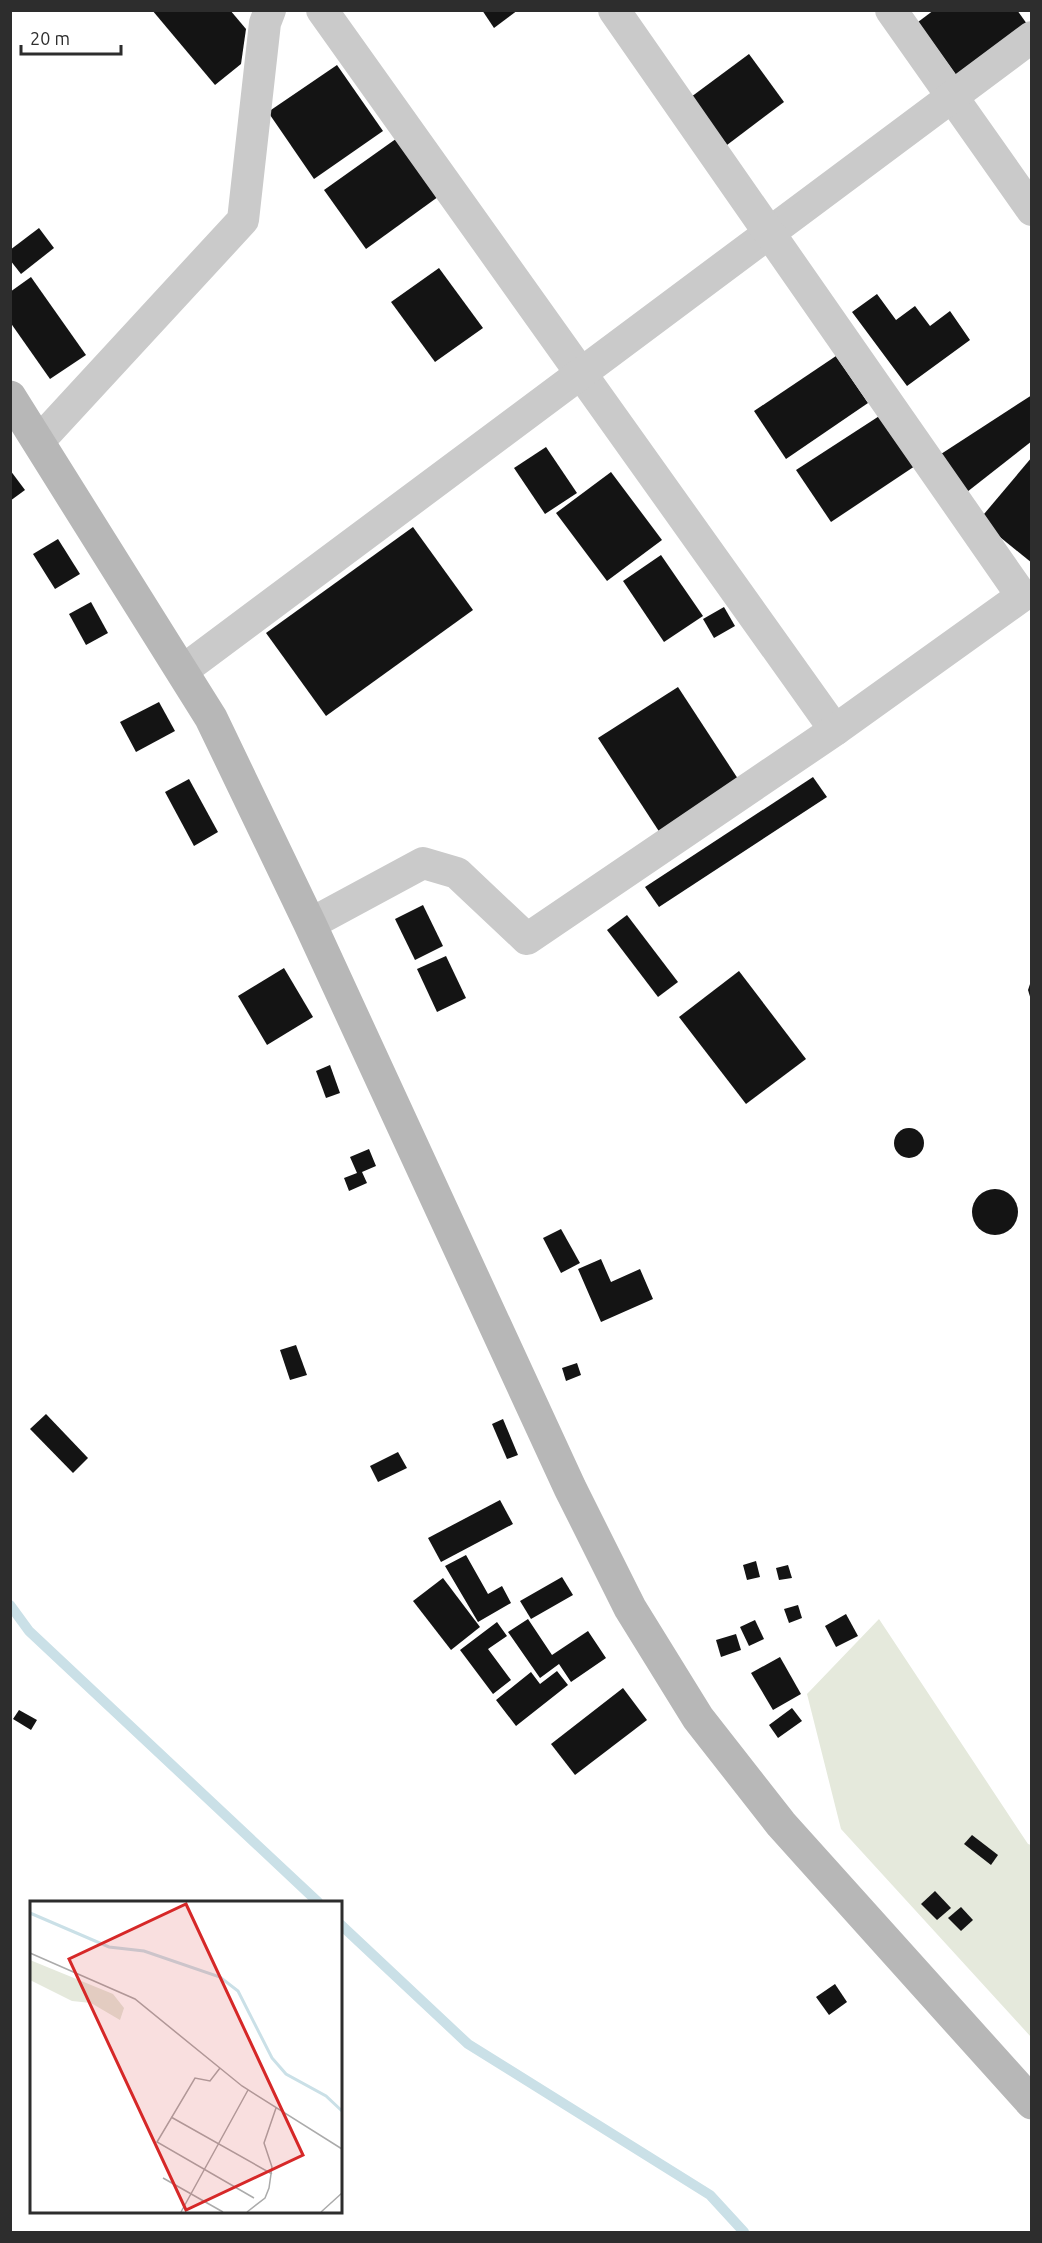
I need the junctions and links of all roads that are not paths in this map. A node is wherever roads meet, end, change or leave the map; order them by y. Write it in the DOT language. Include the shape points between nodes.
graph roads {
  1 [pos="270,10"];
  2 [pos="322,10"];
  3 [pos="615,10"];
  4 [pos="891,10"];
  5 [pos="1032,38"];
  6 [pos="952,97"];
  7 [pos="1032,210"];
  8 [pos="769,233"];
  9 [pos="580,373"];
  10 [pos="10,397"];
  11 [pos="40,440"];
  12 [pos="182,671"];
  13 [pos="835,730"];
  14 [pos="310,924"];
  15 [pos="1032,2103"];
  1 -- 11 [label="street" via="264,23 243,220"];
  2 -- 9 [label="street"];
  3 -- 8 [label="street"];
  4 -- 6 [label="street"];
  5 -- 6 [label="street"];
  6 -- 7 [label="street"];
  6 -- 8 [label="street"];
  8 -- 9 [label="street"];
  8 -- 13 [label="street" via="1022,596"];
  9 -- 12 [label="street"];
  9 -- 13 [label="street"];
  10 -- 11 [label="main road"];
  11 -- 12 [label="main road"];
  12 -- 14 [label="main road" via="211,718"];
  13 -- 14 [label="street" via="527,939 457,873 423,863"];
  14 -- 15 [label="main road" via="570,1488 630,1608 698,1718 781,1824"];
}
